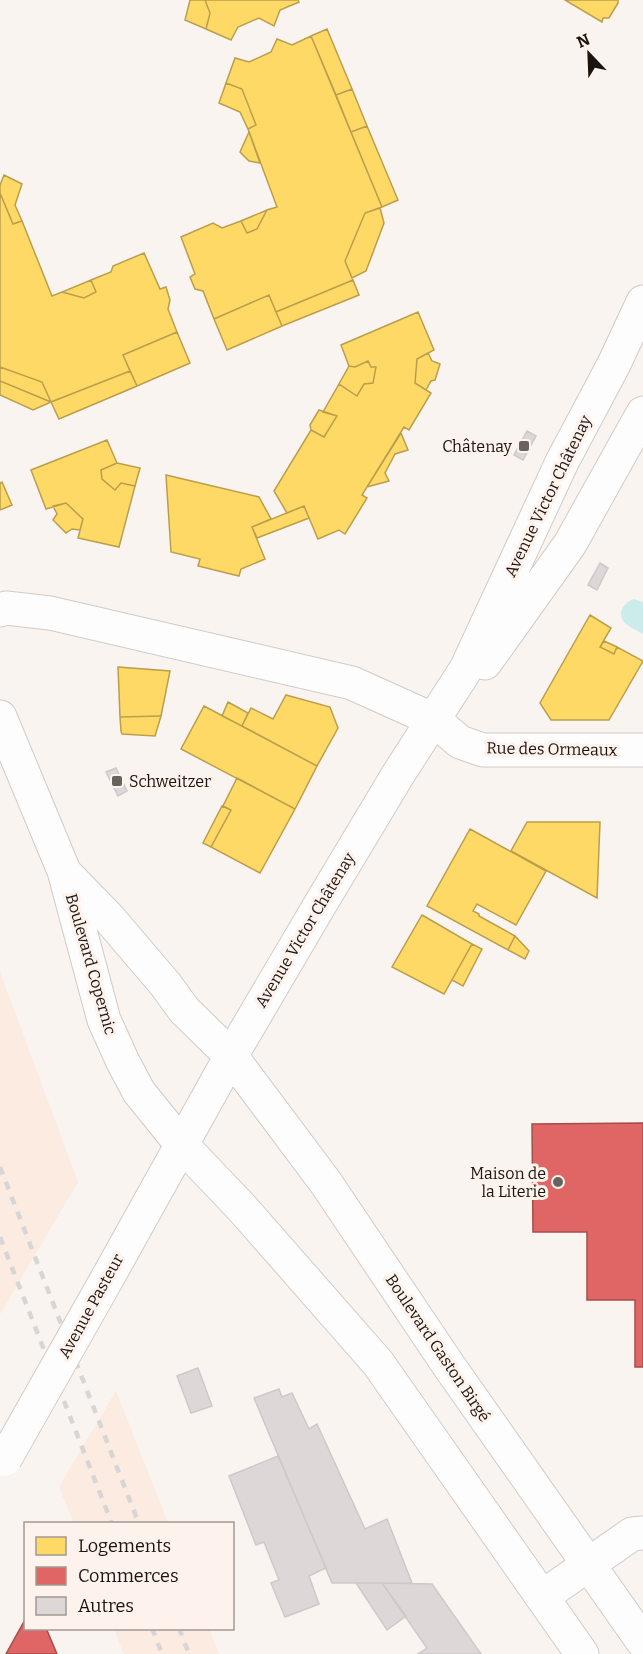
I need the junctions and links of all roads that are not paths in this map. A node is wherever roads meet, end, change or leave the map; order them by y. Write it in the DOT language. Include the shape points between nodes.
graph roads {
  1 [pos="643,302"];
  2 [pos="643,413"];
  3 [pos="0,610"];
  4 [pos="0,717"];
  5 [pos="434,720"];
  6 [pos="643,750"];
  7 [pos="64,871"];
  8 [pos="231,1056"];
  9 [pos="181,1144"];
  10 [pos="2,1464"];
  11 [pos="643,1533"];
  12 [pos="588,1565"];
  13 [pos="542,1597"];
  14 [pos="643,1642"];
  15 [pos="582,1654"];
  1 -- 5 [label="main road, Avenue Victor Châtenay" via="562,462 466,669"];
  2 -- 5 [label="main road, Avenue Victor Châtenay" via="570,544 478,675"];
  3 -- 5 [label="main road, Rue des Ormeaux" via="50,613 352,683"];
  4 -- 7 [label="main road, Boulevard Copernic"];
  5 -- 6 [label="main road, Rue des Ormeaux" via="460,742 483,750"];
  5 -- 8 [label="main road, Avenue Victor Châtenay"];
  7 -- 8 [label="main road, Boulevard Copernic" via="108,917 184,1010"];
  7 -- 9 [label="main road, Boulevard Copernic" via="109,1030 139,1092"];
  8 -- 9 [label="main road, Avenue Victor Châtenay"];
  8 -- 12 [label="main road, Boulevard Gaston Birgé" via="326,1183"];
  9 -- 10 [label="main road, Avenue Pasteur, bridge"];
  9 -- 13 [label="main road" via="378,1363"];
  11 -- 12 [label="main road" via="632,1534"];
  12 -- 13 [label="main road"];
  12 -- 14 [label="main road, Boulevard Gaston Birgé"];
  13 -- 15 [label="main road"];
}
